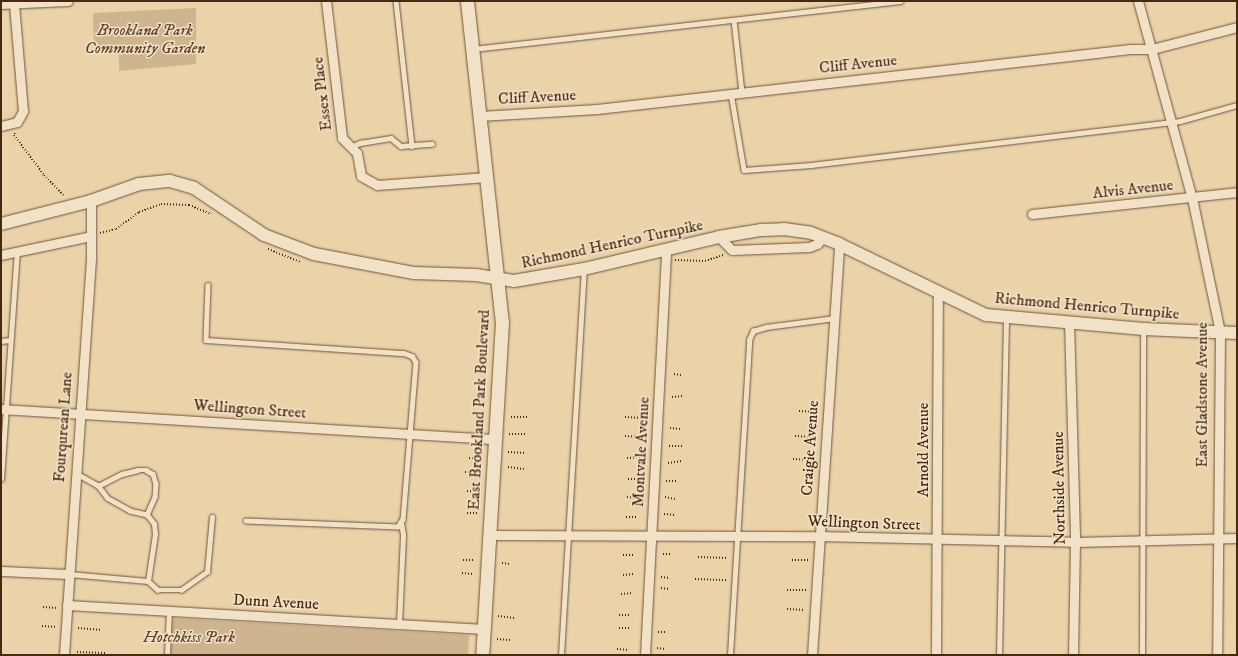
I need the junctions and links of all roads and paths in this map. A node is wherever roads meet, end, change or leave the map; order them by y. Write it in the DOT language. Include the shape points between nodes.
graph roads {
  1 [pos="68,1"];
  2 [pos="326,1"];
  3 [pos="396,1"];
  4 [pos="467,1"];
  5 [pos="900,1"];
  6 [pos="1138,1"];
  7 [pos="13,2"];
  8 [pos="1,4"];
  9 [pos="734,20"];
  10 [pos="1237,27"];
  11 [pos="473,49"];
  12 [pos="1152,49"];
  13 [pos="742,92"];
  14 [pos="731,93"];
  15 [pos="1237,105"];
  16 [pos="22,116"];
  17 [pos="480,116"];
  18 [pos="1171,120"];
  19 [pos="1,126"];
  20 [pos="432,144"];
  21 [pos="353,146"];
  22 [pos="412,146"];
  23 [pos="487,178"];
  24 [pos="1237,192"];
  25 [pos="1192,198"];
  26 [pos="91,202"];
  27 [pos="71,207"];
  28 [pos="1032,214"];
  29 [pos="1,224"];
  30 [pos="91,236"];
  31 [pos="719,237"];
  32 [pos="823,237"];
  33 [pos="839,244"];
  34 [pos="732,250"];
  35 [pos="17,251"];
  36 [pos="666,251"];
  37 [pos="1,255"];
  38 [pos="680,259"];
  39 [pos="584,268"];
  40 [pos="499,279"];
  41 [pos="208,285"];
  42 [pos="938,292"];
  43 [pos="834,318"];
  44 [pos="1006,318"];
  45 [pos="1070,321"];
  46 [pos="1143,329"];
  47 [pos="1220,332"];
  48 [pos="1237,333"];
  49 [pos="10,340"];
  50 [pos="1,341"];
  51 [pos="674,374"];
  52 [pos="682,375"];
  53 [pos="672,396"];
  54 [pos="683,396"];
  55 [pos="3,409"];
  56 [pos="799,411"];
  57 [pos="818,412"];
  58 [pos="79,413"];
  59 [pos="511,416"];
  60 [pos="528,417"];
  61 [pos="625,417"];
  62 [pos="643,418"];
  63 [pos="670,428"];
  64 [pos="680,429"];
  65 [pos="410,434"];
  66 [pos="509,434"];
  67 [pos="526,434"];
  68 [pos="625,436"];
  69 [pos="795,436"];
  70 [pos="642,437"];
  71 [pos="816,437"];
  72 [pos="496,439"];
  73 [pos="669,446"];
  74 [pos="683,446"];
  75 [pos="508,452"];
  76 [pos="526,453"];
  77 [pos="641,457"];
  78 [pos="469,458"];
  79 [pos="627,458"];
  80 [pos="481,459"];
  81 [pos="793,459"];
  82 [pos="815,460"];
  83 [pos="668,462"];
  84 [pos="682,462"];
  85 [pos="508,467"];
  86 [pos="524,469"];
  87 [pos="465,472"];
  88 [pos="480,472"];
  89 [pos="74,474"];
  90 [pos="1,478"];
  91 [pos="628,479"];
  92 [pos="640,479"];
  93 [pos="666,481"];
  94 [pos="676,481"];
  95 [pos="98,486"];
  96 [pos="467,491"];
  97 [pos="479,492"];
  98 [pos="627,497"];
  99 [pos="665,497"];
  100 [pos="639,498"];
  101 [pos="676,499"];
  102 [pos="467,513"];
  103 [pos="478,513"];
  104 [pos="664,514"];
  105 [pos="147,515"];
  106 [pos="675,515"];
  107 [pos="212,517"];
  108 [pos="638,517"];
  109 [pos="626,518"];
  110 [pos="246,521"];
  111 [pos="401,523"];
  112 [pos="490,535"];
  113 [pos="569,535"];
  114 [pos="652,535"];
  115 [pos="738,536"];
  116 [pos="818,536"];
  117 [pos="1217,538"];
  118 [pos="1237,538"];
  119 [pos="1143,539"];
  120 [pos="937,540"];
  121 [pos="1001,541"];
  122 [pos="1075,542"];
  123 [pos="663,554"];
  124 [pos="671,554"];
  125 [pos="623,555"];
  126 [pos="635,555"];
  127 [pos="698,557"];
  128 [pos="731,558"];
  129 [pos="463,560"];
  130 [pos="474,560"];
  131 [pos="792,560"];
  132 [pos="809,560"];
  133 [pos="502,563"];
  134 [pos="509,564"];
  135 [pos="1,571"];
  136 [pos="462,573"];
  137 [pos="69,574"];
  138 [pos="473,574"];
  139 [pos="634,574"];
  140 [pos="623,575"];
  141 [pos="661,577"];
  142 [pos="670,578"];
  143 [pos="695,579"];
  144 [pos="148,580"];
  145 [pos="730,580"];
  146 [pos="661,588"];
  147 [pos="669,589"];
  148 [pos="787,590"];
  149 [pos="807,590"];
  150 [pos="632,593"];
  151 [pos="621,594"];
  152 [pos="62,606"];
  153 [pos="43,607"];
  154 [pos="787,609"];
  155 [pos="806,610"];
  156 [pos="170,611"];
  157 [pos="619,615"];
  158 [pos="631,615"];
  159 [pos="498,616"];
  160 [pos="515,618"];
  161 [pos="399,624"];
  162 [pos="42,626"];
  163 [pos="57,627"];
  164 [pos="78,628"];
  165 [pos="619,628"];
  166 [pos="630,628"];
  167 [pos="484,629"];
  168 [pos="102,630"];
  169 [pos="658,632"];
  170 [pos="667,632"];
  171 [pos="497,639"];
  172 [pos="511,640"];
  173 [pos="657,648"];
  174 [pos="617,649"];
  175 [pos="666,649"];
  176 [pos="629,650"];
  177 [pos="77,652"];
  178 [pos="106,653"];
  179 [pos="64,655"];
  180 [pos="167,655"];
  181 [pos="482,655"];
  182 [pos="561,655"];
  183 [pos="645,655"];
  184 [pos="730,655"];
  185 [pos="812,655"];
  186 [pos="936,655"];
  187 [pos="999,655"];
  188 [pos="1073,655"];
  189 [pos="1142,655"];
  190 [pos="1217,655"];
  1 -- 7 [label="street"];
  2 -- 21 [label="street, Essex Place" via="342,138"];
  3 -- 22 [label="lane"];
  4 -- 11 [label="main road, East Brookland Park Boulevard"];
  5 -- 9 [label="lane"];
  6 -- 12 [label="street, East Gladstone Avenue"];
  7 -- 8 [label="street"];
  7 -- 16 [label="street"];
  9 -- 11 [label="lane"];
  9 -- 13 [label="lane"];
  10 -- 12 [label="street, Cliff Avenue"];
  11 -- 17 [label="main road, East Brookland Park Boulevard"];
  12 -- 13 [label="street, Cliff Avenue" via="1131,49"];
  12 -- 18 [label="street, East Gladstone Avenue"];
  13 -- 14 [label="street, Cliff Avenue"];
  14 -- 17 [label="street, Cliff Avenue" via="597,109"];
  14 -- 18 [label="lane" via="744,170 819,164"];
  15 -- 18 [label="lane" via="1180,121"];
  16 -- 19 [label="street" via="17,122"];
  16 -- 27 [label="path" via="22,126 14,135 44,174 66,197"];
  17 -- 23 [label="main road, East Brookland Park Boulevard"];
  18 -- 25 [label="street, East Gladstone Avenue"];
  20 -- 22 [label="lane"];
  21 -- 22 [label="lane" via="391,138 401,146"];
  21 -- 23 [label="street, Essex Place" via="357,152 361,176 377,185"];
  23 -- 40 [label="main road, East Brookland Park Boulevard"];
  24 -- 25 [label="street, Alvis Avenue"];
  25 -- 28 [label="street, Alvis Avenue"];
  25 -- 47 [label="street, East Gladstone Avenue"];
  26 -- 27 [label="street, Richmond Henrico Turnpike"];
  26 -- 30 [label="street, Fourqurean Lane"];
  26 -- 40 [label="street, Richmond Henrico Turnpike" via="148,182 178,183 206,195 264,235 295,249 328,258 399,270"];
  27 -- 29 [label="street, Richmond Henrico Turnpike"];
  30 -- 35 [label="street"];
  30 -- 58 [label="street, Fourqurean Lane"];
  31 -- 32 [label="street, Richmond Henrico Turnpike" via="770,229 798,231"];
  31 -- 34 [label="street"];
  31 -- 36 [label="street, Richmond Henrico Turnpike"];
  32 -- 33 [label="street, Richmond Henrico Turnpike"];
  32 -- 34 [label="street" via="817,244 809,247"];
  33 -- 42 [label="street, Richmond Henrico Turnpike"];
  33 -- 43 [label="street, Craigie Avenue"];
  34 -- 38 [label="path" via="711,260"];
  35 -- 37 [label="street"];
  35 -- 49 [label="lane"];
  36 -- 39 [label="street, Richmond Henrico Turnpike"];
  36 -- 114 [label="street, Montvale Avenue"];
  39 -- 40 [label="street, Richmond Henrico Turnpike" via="526,280"];
  39 -- 113 [label="lane"];
  40 -- 72 [label="main road, East Brookland Park Boulevard" via="502,322"];
  41 -- 65 [label="lane" via="206,340 404,353 412,356 416,362 417,372"];
  42 -- 44 [label="street, Richmond Henrico Turnpike" via="986,314"];
  42 -- 120 [label="street, Arnold Avenue"];
  43 -- 115 [label="lane" via="794,322 753,331 750,340"];
  43 -- 116 [label="street, Craigie Avenue"];
  44 -- 45 [label="street, Richmond Henrico Turnpike"];
  44 -- 121 [label="lane"];
  45 -- 46 [label="street, Richmond Henrico Turnpike"];
  45 -- 122 [label="street, Northside Avenue"];
  46 -- 47 [label="street, Richmond Henrico Turnpike"];
  46 -- 119 [label="lane"];
  47 -- 48 [label="street, Richmond Henrico Turnpike"];
  47 -- 117 [label="street, East Gladstone Avenue"];
  49 -- 50 [label="lane"];
  49 -- 55 [label="lane"];
  51 -- 52 [label="path"];
  53 -- 54 [label="path"];
  55 -- 58 [label="street, Wellington Street"];
  55 -- 90 [label="lane"];
  56 -- 57 [label="path"];
  58 -- 65 [label="street, Wellington Street"];
  58 -- 89 [label="street, Fourqurean Lane"];
  59 -- 60 [label="path"];
  61 -- 62 [label="path"];
  63 -- 64 [label="path"];
  65 -- 72 [label="street, Wellington Street"];
  65 -- 111 [label="lane"];
  66 -- 67 [label="path"];
  68 -- 70 [label="path"];
  69 -- 71 [label="path"];
  72 -- 112 [label="main road, East Brookland Park Boulevard"];
  73 -- 74 [label="path"];
  75 -- 76 [label="path"];
  77 -- 79 [label="path"];
  78 -- 80 [label="path"];
  81 -- 82 [label="path"];
  83 -- 84 [label="path"];
  85 -- 86 [label="path"];
  87 -- 88 [label="path"];
  89 -- 95 [label="lane"];
  89 -- 137 [label="street, Fourqurean Lane"];
  91 -- 92 [label="path"];
  93 -- 94 [label="path"];
  95 -- 105 [label="lane" via="107,498 130,510"];
  95 -- 105 [label="lane" via="122,474 138,470 146,470 153,474 156,484 155,497"];
  96 -- 97 [label="path"];
  98 -- 100 [label="path"];
  99 -- 101 [label="path"];
  102 -- 103 [label="path"];
  104 -- 106 [label="path"];
  105 -- 144 [label="lane" via="154,524 155,534"];
  107 -- 144 [label="lane" via="207,572 181,590 158,590"];
  108 -- 109 [label="path"];
  110 -- 111 [label="lane" via="390,527 398,527"];
  111 -- 161 [label="lane" via="403,535"];
  112 -- 113 [label="street, Wellington Street"];
  112 -- 167 [label="main road, East Brookland Park Boulevard"];
  113 -- 114 [label="street, Wellington Street"];
  113 -- 182 [label="lane"];
  114 -- 115 [label="street, Wellington Street"];
  114 -- 183 [label="street, Montvale Avenue"];
  115 -- 116 [label="street, Wellington Street"];
  115 -- 184 [label="lane"];
  116 -- 120 [label="street, Wellington Street"];
  116 -- 185 [label="street, Craigie Avenue"];
  117 -- 118 [label="street, Wellington Street"];
  117 -- 119 [label="street, Wellington Street"];
  117 -- 190 [label="street, East Gladstone Avenue"];
  119 -- 122 [label="street, Wellington Street"];
  119 -- 189 [label="lane"];
  120 -- 121 [label="street, Wellington Street"];
  120 -- 186 [label="street, Arnold Avenue"];
  121 -- 122 [label="street, Wellington Street"];
  121 -- 187 [label="lane"];
  122 -- 188 [label="street, Northside Avenue"];
  123 -- 124 [label="path"];
  125 -- 126 [label="path"];
  127 -- 128 [label="path"];
  129 -- 130 [label="path"];
  131 -- 132 [label="path"];
  133 -- 134 [label="path"];
  135 -- 137 [label="street"];
  136 -- 138 [label="path"];
  137 -- 144 [label="lane"];
  137 -- 152 [label="street, Fourqurean Lane"];
  139 -- 140 [label="path"];
  141 -- 142 [label="path"];
  143 -- 145 [label="path"];
  146 -- 147 [label="path"];
  148 -- 149 [label="path"];
  150 -- 151 [label="path"];
  152 -- 153 [label="path"];
  152 -- 156 [label="street, Dunn Avenue"];
  152 -- 179 [label="street, Fourqurean Lane"];
  154 -- 155 [label="path"];
  156 -- 161 [label="street, Dunn Avenue"];
  156 -- 180 [label="lane"];
  157 -- 158 [label="path"];
  159 -- 160 [label="path"];
  161 -- 167 [label="street, Dunn Avenue"];
  162 -- 163 [label="path"];
  164 -- 168 [label="path"];
  165 -- 166 [label="path"];
  167 -- 181 [label="main road, East Brookland Park Boulevard"];
  169 -- 170 [label="path"];
  171 -- 172 [label="path"];
  173 -- 175 [label="path"];
  174 -- 176 [label="path"];
  177 -- 178 [label="path"];
}
